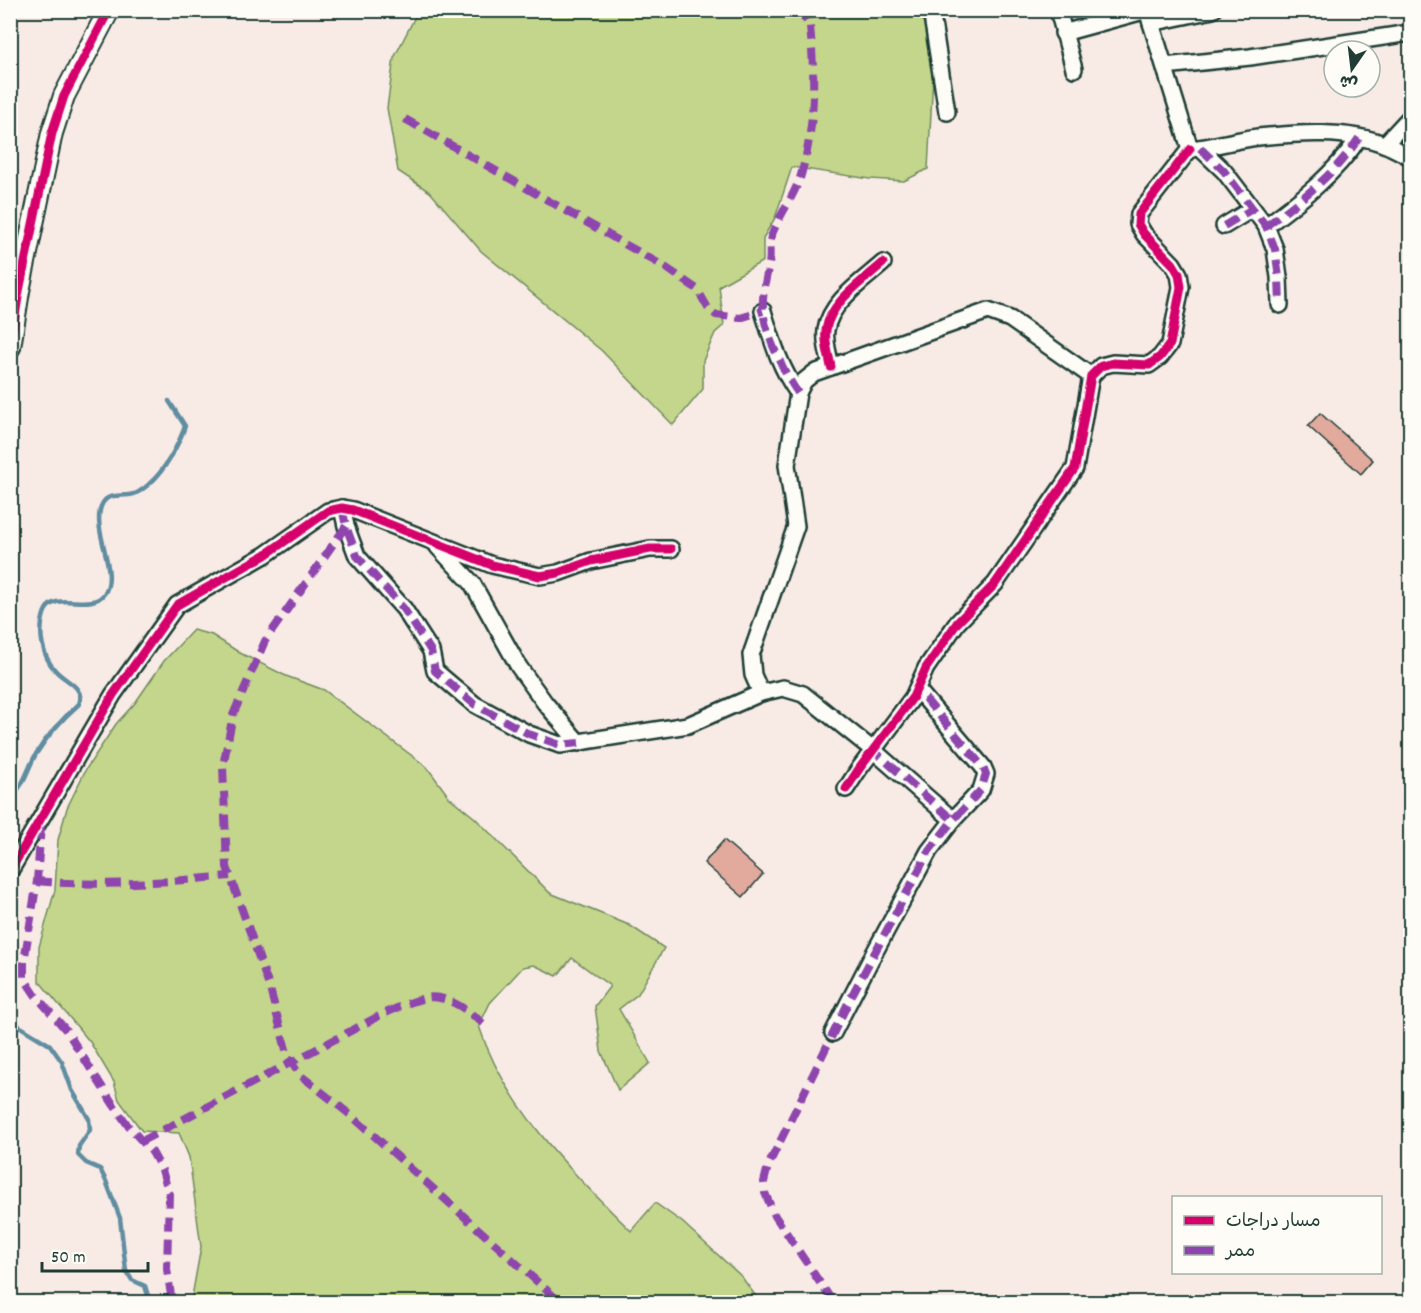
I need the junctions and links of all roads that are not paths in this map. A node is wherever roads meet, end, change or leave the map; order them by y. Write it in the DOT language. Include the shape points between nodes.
graph roads {
  1 [pos="109,10"];
  2 [pos="931,10"];
  3 [pos="1058,10"];
  4 [pos="1213,10"];
  5 [pos="1149,15"];
  6 [pos="1063,33"];
  7 [pos="1410,33"];
  8 [pos="1165,66"];
  9 [pos="1074,69"];
  10 [pos="947,112"];
  11 [pos="1410,117"];
  12 [pos="1359,138"];
  13 [pos="1384,144"];
  14 [pos="1195,149"];
  15 [pos="1410,157"];
  16 [pos="1252,209"];
  17 [pos="1224,226"];
  18 [pos="1266,226"];
  19 [pos="883,263"];
  20 [pos="1280,305"];
  21 [pos="763,311"];
  22 [pos="10,347"];
  23 [pos="831,367"];
  24 [pos="1091,376"];
  25 [pos="798,393"];
  26 [pos="342,508"];
  27 [pos="435,543"];
  28 [pos="671,549"];
  29 [pos="917,689"];
  30 [pos="761,693"];
  31 [pos="579,743"];
  32 [pos="873,750"];
  33 [pos="846,789"];
  34 [pos="953,820"];
  35 [pos="10,871"];
  36 [pos="833,1033"];
  1 -- 22 [label="street" via="64,96 52,133"];
  2 -- 10 [label="street"];
  3 -- 6 [label="street"];
  4 -- 5 [label="street"];
  5 -- 6 [label="street"];
  5 -- 8 [label="street"];
  6 -- 9 [label="street"];
  7 -- 8 [label="street"];
  8 -- 14 [label="street"];
  11 -- 13 [label="street"];
  12 -- 13 [label="street"];
  12 -- 14 [label="street" via="1310,134"];
  12 -- 18 [label="street" via="1344,161 1317,187"];
  13 -- 15 [label="street"];
  14 -- 16 [label="street" via="1224,171"];
  14 -- 24 [label="street" via="1139,214 1138,224 1144,234 1179,274 1181,287 1170,344 1149,365 1113,363 1101,366"];
  16 -- 17 [label="street"];
  16 -- 18 [label="street"];
  18 -- 20 [label="street" via="1275,249"];
  19 -- 23 [label="street" via="829,317 826,331"];
  21 -- 25 [label="street" via="776,354"];
  23 -- 24 [label="street" via="988,311 1010,319"];
  23 -- 25 [label="street" via="814,373"];
  24 -- 29 [label="street" via="1075,468 994,584 957,623 926,668"];
  25 -- 30 [label="street" via="787,465 796,526 751,655 753,675"];
  26 -- 27 [label="street"];
  26 -- 31 [label="street" via="357,556 404,609 432,651 435,671 474,704 530,734 560,746"];
  26 -- 35 [label="street" via="328,511 265,555 177,606 113,695"];
  27 -- 28 [label="street" via="492,565 540,576 591,561 650,549"];
  27 -- 31 [label="street" via="472,583 519,667"];
  29 -- 32 [label="street"];
  29 -- 34 [label="street" via="986,774 981,790"];
  30 -- 31 [label="street" via="688,725"];
  30 -- 32 [label="street" via="783,688 803,694"];
  32 -- 33 [label="street"];
  32 -- 34 [label="street"];
  34 -- 36 [label="street" via="929,851"];
}
